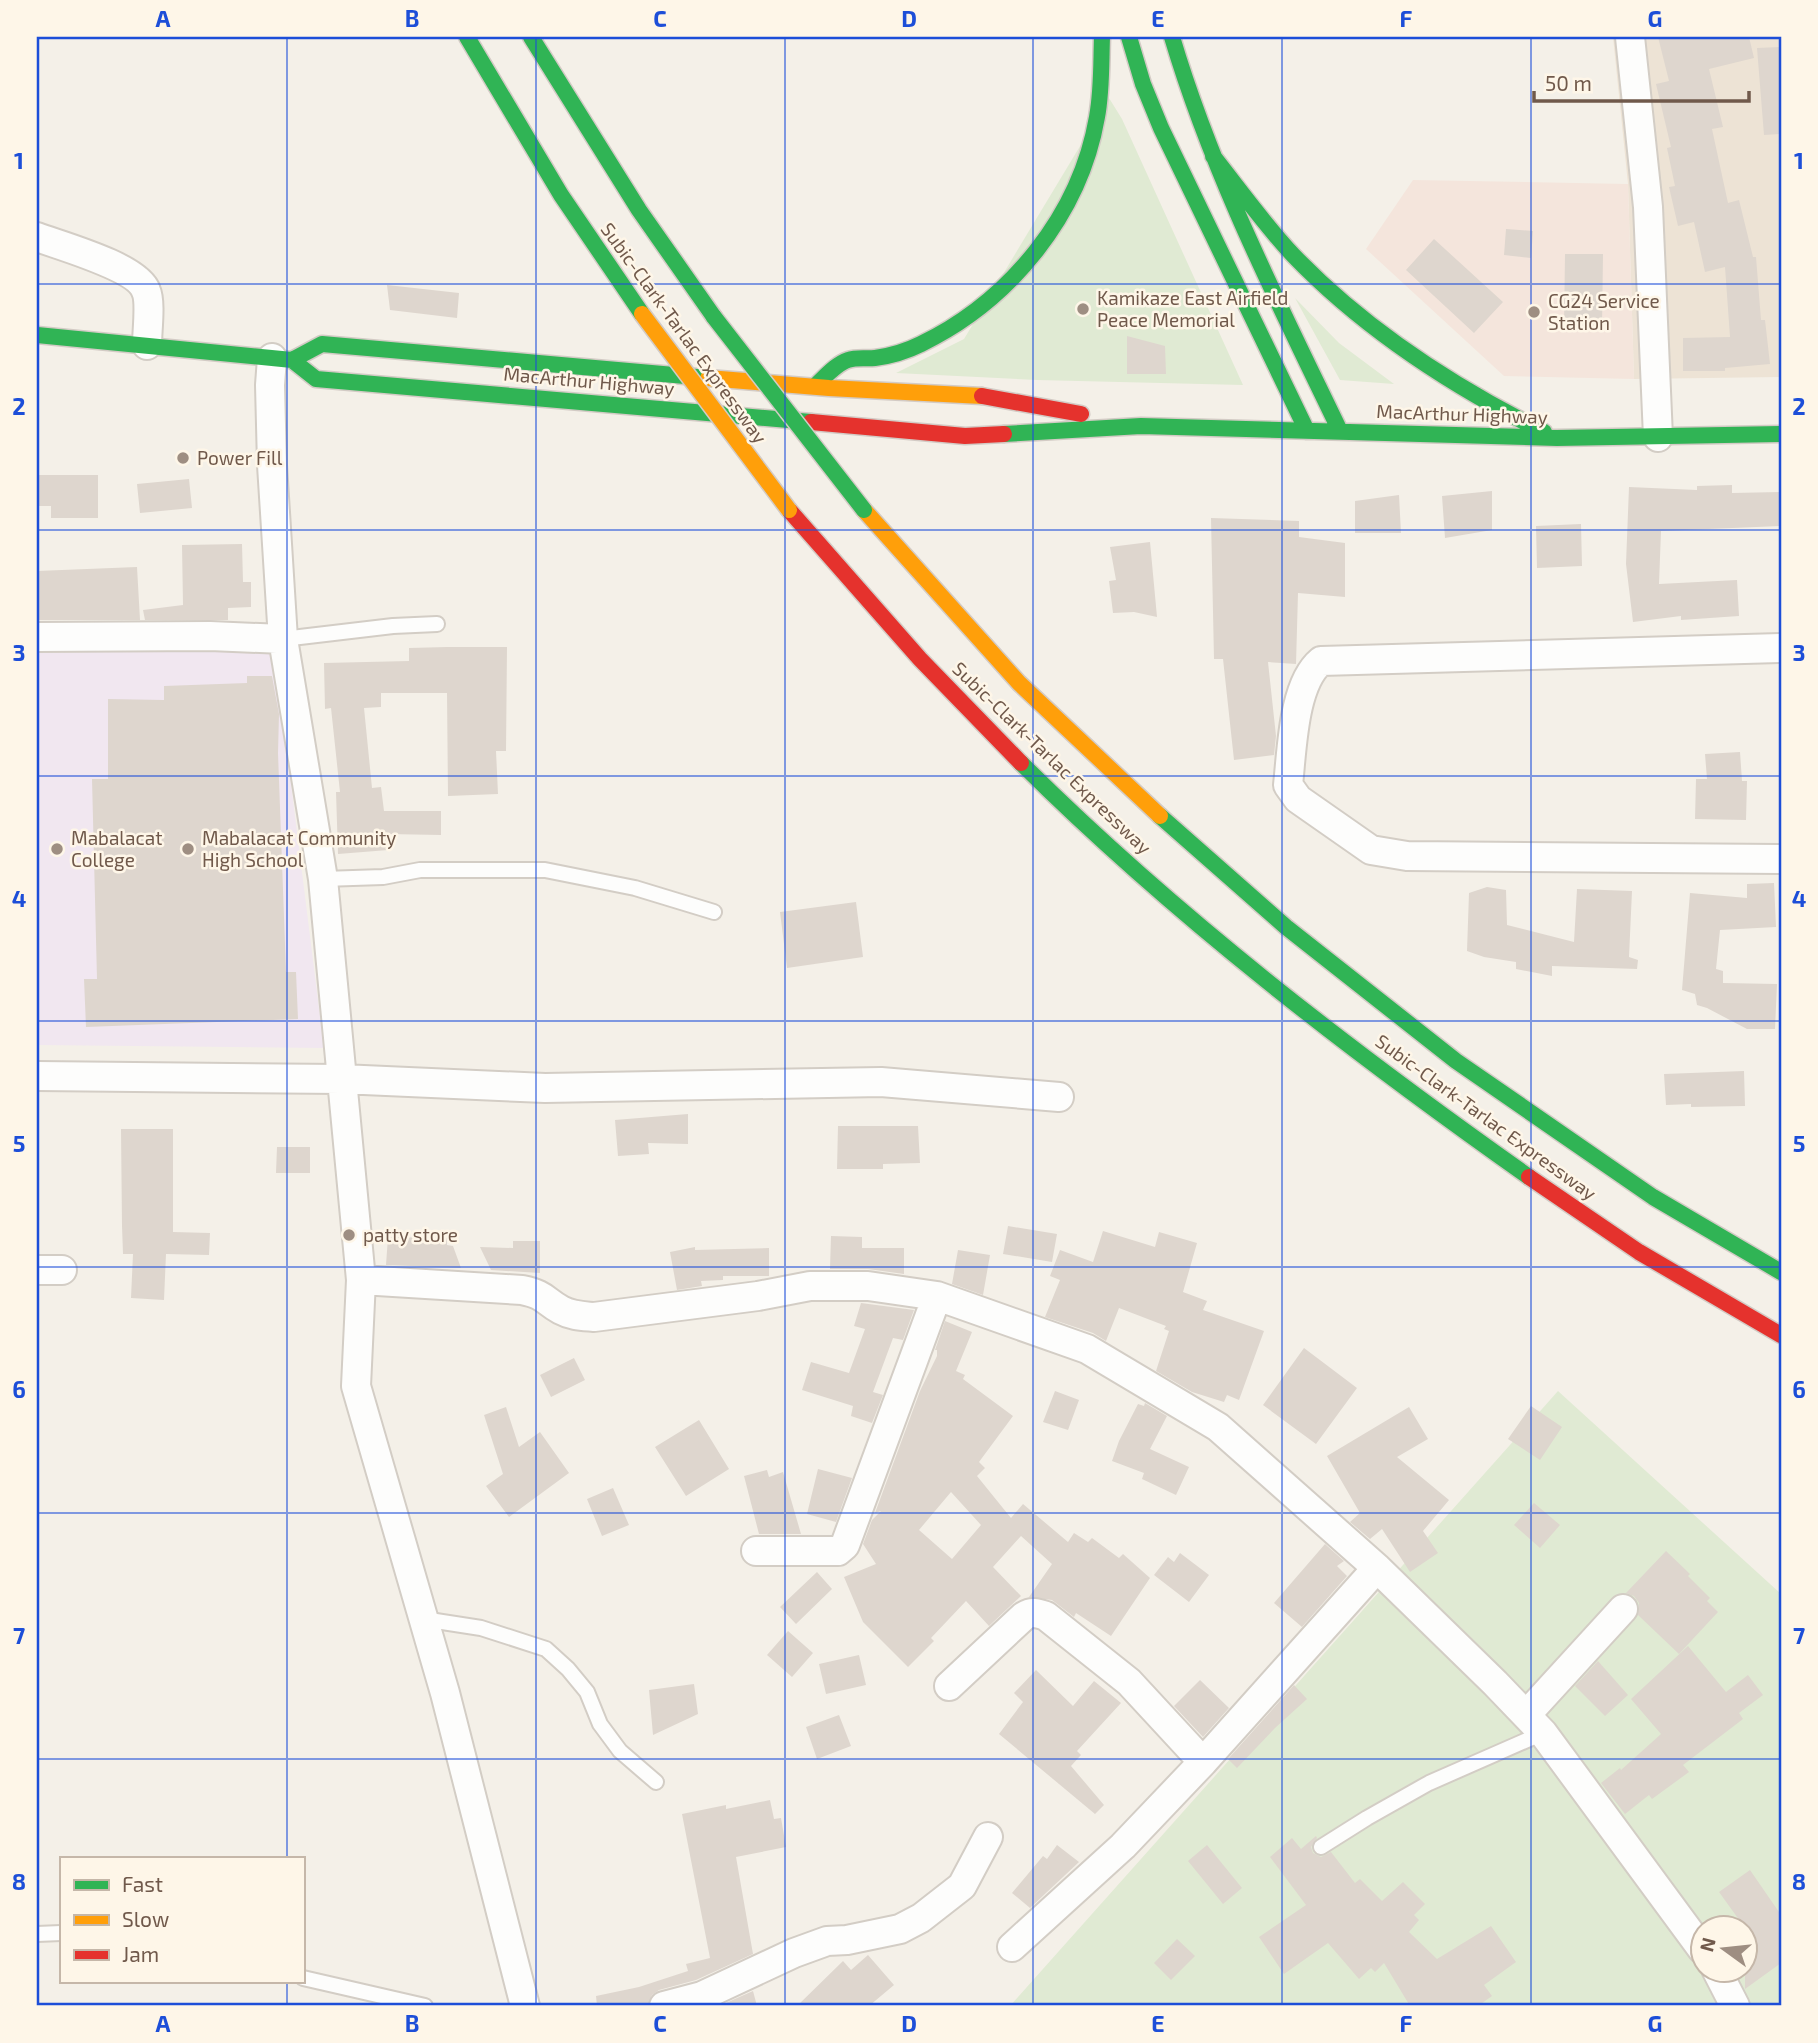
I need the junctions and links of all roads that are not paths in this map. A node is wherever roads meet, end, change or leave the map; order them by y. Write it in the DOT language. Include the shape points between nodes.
graph roads {
  1 [pos="467,37"];
  2 [pos="531,37"];
  3 [pos="1102,37"];
  4 [pos="1129,37"];
  5 [pos="1172,37"];
  6 [pos="1630,37"];
  7 [pos="1213,156"];
  8 [pos="37,237"];
  9 [pos="37,335"];
  10 [pos="147,345"];
  11 [pos="282,359"];
  12 [pos="815,386"];
  13 [pos="1141,426"];
  14 [pos="1307,431"];
  15 [pos="1340,431"];
  16 [pos="1781,434"];
  17 [pos="1658,437"];
  18 [pos="1557,438"];
  19 [pos="437,624"];
  20 [pos="37,637"];
  21 [pos="283,639"];
  22 [pos="1781,648"];
  23 [pos="1781,859"];
  24 [pos="323,879"];
  25 [pos="714,912"];
  26 [pos="37,1076"];
  27 [pos="341,1079"];
  28 [pos="1059,1097"];
  29 [pos="1781,1272"];
  30 [pos="361,1280"];
  31 [pos="937,1296"];
  32 [pos="1781,1335"];
  33 [pos="756,1551"];
  34 [pos="1377,1568"];
  35 [pos="1623,1609"];
  36 [pos="424,1619"];
  37 [pos="949,1686"];
  38 [pos="1534,1724"];
  39 [pos="1203,1762"];
  40 [pos="656,1782"];
  41 [pos="988,1837"];
  42 [pos="1321,1847"];
  43 [pos="1688,1929"];
  44 [pos="60,1933"];
  45 [pos="37,1934"];
  46 [pos="1012,1947"];
  47 [pos="304,1978"];
  48 [pos="1723,1983"];
  49 [pos="425,2006"];
  50 [pos="525,2006"];
  51 [pos="664,2006"];
  52 [pos="1735,2006"];
  1 -- 32 [label="highway, Subic-Clark-Tarlac Expressway, bridge" via="561,195 642,314 789,510 1013,755 1227,949 1436,1111 1620,1240"];
  2 -- 29 [label="highway, Subic-Clark-Tarlac Expressway, bridge" via="639,210 714,317 864,510 1027,691 1286,927 1456,1061 1653,1197"];
  3 -- 12 [label="highway" via="1101,90 1087,157 1064,208 1034,252 992,298 943,332 896,353 848,360"];
  4 -- 14 [label="highway" via="1158,126"];
  5 -- 7 [label="highway"];
  6 -- 17 [label="street" via="1648,206"];
  7 -- 15 [label="highway"];
  7 -- 18 [label="highway" via="1276,235 1339,298 1437,373"];
  8 -- 10 [label="street" via="138,278 147,292"];
  9 -- 10 [label="highway, MacArthur Highway"];
  10 -- 11 [label="highway, MacArthur Highway"];
  11 -- 12 [label="highway, MacArthur Highway" via="322,344"];
  11 -- 13 [label="highway, MacArthur Highway" via="316,379 965,436"];
  11 -- 21 [label="street" via="272,465"];
  12 -- 13 [label="highway, MacArthur Highway" via="976,395"];
  13 -- 14 [label="highway, MacArthur Highway"];
  14 -- 15 [label="highway, MacArthur Highway"];
  15 -- 18 [label="highway, MacArthur Highway"];
  16 -- 17 [label="highway, MacArthur Highway"];
  17 -- 18 [label="highway, MacArthur Highway"];
  19 -- 21 [label="lane"];
  20 -- 21 [label="street"];
  21 -- 24 [label="street"];
  22 -- 23 [label="street" via="1321,661 1311,668 1301,697 1287,785 1298,799 1371,850 1407,856"];
  24 -- 25 [label="lane" via="383,877 420,870 544,870 635,888"];
  24 -- 27 [label="street"];
  26 -- 27 [label="street"];
  27 -- 28 [label="street" via="545,1088 881,1082"];
  27 -- 30 [label="street"];
  30 -- 31 [label="street" via="522,1290 540,1293 570,1314 594,1317 810,1286 868,1286"];
  30 -- 36 [label="street" via="356,1386"];
  31 -- 33 [label="street" via="845,1545 838,1551"];
  31 -- 34 [label="street" via="1087,1349 1218,1427"];
  34 -- 38 [label="street"];
  34 -- 39 [label="street"];
  35 -- 38 [label="street"];
  36 -- 40 [label="lane" via="481,1628 546,1649 587,1692 600,1724 620,1751"];
  36 -- 50 [label="street"];
  37 -- 39 [label="street" via="1024,1616 1037,1613 1129,1682"];
  38 -- 42 [label="lane"];
  38 -- 43 [label="street"];
  39 -- 46 [label="street" via="1123,1846"];
  41 -- 51 [label="street" via="962,1886 921,1919 900,1929 827,1941 794,1952 702,1996"];
  44 -- 45 [label="lane"];
  47 -- 49 [label="lane"];
  48 -- 52 [label="street"];
}
